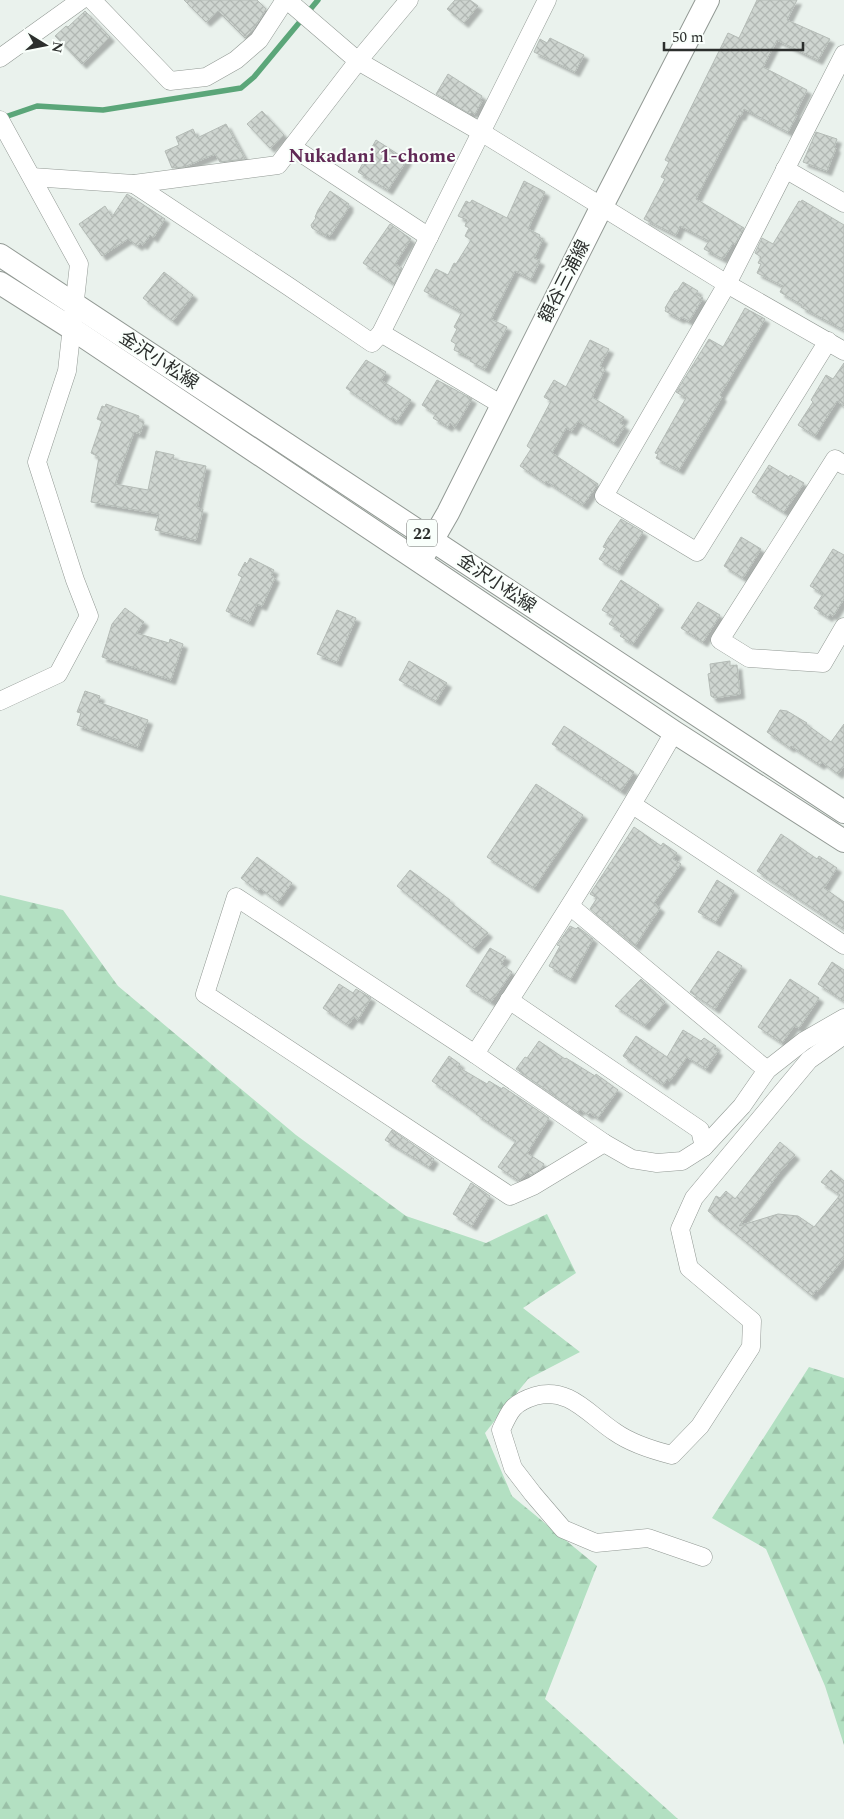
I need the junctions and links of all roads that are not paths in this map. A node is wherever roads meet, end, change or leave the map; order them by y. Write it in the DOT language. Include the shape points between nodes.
graph roads {
  1 [pos="81,0"];
  2 [pos="92,0"];
  3 [pos="409,0"];
  4 [pos="547,0"];
  5 [pos="708,0"];
  6 [pos="289,2"];
  7 [pos="844,54"];
  8 [pos="0,58"];
  9 [pos="358,60"];
  10 [pos="0,120"];
  11 [pos="481,132"];
  12 [pos="292,147"];
  13 [pos="785,169"];
  14 [pos="32,176"];
  15 [pos="134,184"];
  16 [pos="844,203"];
  17 [pos="602,206"];
  18 [pos="429,237"];
  19 [pos="0,255"];
  20 [pos="0,283"];
  21 [pos="727,284"];
  22 [pos="75,305"];
  23 [pos="70,328"];
  24 [pos="382,333"];
  25 [pos="828,341"];
  26 [pos="844,351"];
  27 [pos="502,405"];
  28 [pos="844,465"];
  29 [pos="433,540"];
  30 [pos="420,563"];
  31 [pos="844,627"];
  32 [pos="0,701"];
  33 [pos="674,732"];
  34 [pos="633,805"];
  35 [pos="844,812"];
  36 [pos="844,840"];
  37 [pos="570,906"];
  38 [pos="844,945"];
  39 [pos="509,1000"];
  40 [pos="844,1018"];
  41 [pos="844,1036"];
  42 [pos="475,1054"];
  43 [pos="767,1070"];
  44 [pos="604,1144"];
  45 [pos="704,1147"];
  46 [pos="703,1557"];
  1 -- 8 [label="street"];
  2 -- 6 [label="street" via="170,80 206,77 236,60 259,40"];
  3 -- 9 [label="street"];
  4 -- 11 [label="street"];
  5 -- 17 [label="main road, 額谷三浦線"];
  6 -- 9 [label="street"];
  7 -- 13 [label="street"];
  9 -- 11 [label="street"];
  9 -- 12 [label="street"];
  10 -- 14 [label="street"];
  11 -- 17 [label="street"];
  11 -- 18 [label="street"];
  12 -- 15 [label="street" via="278,165"];
  12 -- 18 [label="street"];
  13 -- 16 [label="street"];
  13 -- 21 [label="street"];
  14 -- 15 [label="street"];
  14 -- 22 [label="street" via="79,264"];
  15 -- 24 [label="street" via="372,344"];
  17 -- 21 [label="street"];
  17 -- 27 [label="main road, 額谷三浦線"];
  18 -- 24 [label="street"];
  19 -- 22 [label="main road, 金沢小松線 / 22"];
  20 -- 23 [label="main road, 金沢小松線 / 22"];
  21 -- 25 [label="street"];
  21 -- 25 [label="street" via="604,496 697,552"];
  22 -- 23 [label="street"];
  22 -- 29 [label="main road, 金沢小松線 / 22"];
  23 -- 30 [label="main road, 金沢小松線 / 22"];
  23 -- 32 [label="street" via="67,371 37,462 89,616 58,674"];
  24 -- 27 [label="street"];
  25 -- 26 [label="street"];
  27 -- 29 [label="main road, 額谷三浦線"];
  28 -- 31 [label="street" via="835,459 720,640 749,658 823,663"];
  29 -- 30 [label="main road, 額谷三浦線"];
  29 -- 35 [label="main road, 金沢小松線 / 22"];
  30 -- 33 [label="main road, 金沢小松線 / 22"];
  33 -- 34 [label="street"];
  33 -- 36 [label="main road, 金沢小松線 / 22"];
  34 -- 37 [label="street"];
  34 -- 38 [label="street"];
  37 -- 39 [label="street"];
  37 -- 43 [label="street"];
  39 -- 42 [label="street"];
  39 -- 45 [label="street" via="700,1130"];
  40 -- 43 [label="street" via="804,1041"];
  41 -- 46 [label="street" via="809,1060 694,1198 680,1229 689,1268 752,1321 751,1347 700,1426 672,1456 643,1447 615,1433 578,1403 547,1392 520,1401 509,1413 501,1430 513,1468 564,1529 596,1543 648,1538"];
  42 -- 44 [label="street"];
  42 -- 44 [label="street" via="236,897 205,994 510,1196"];
  43 -- 45 [label="street" via="742,1106"];
  44 -- 45 [label="street" via="632,1159 657,1163 682,1160"];
}
